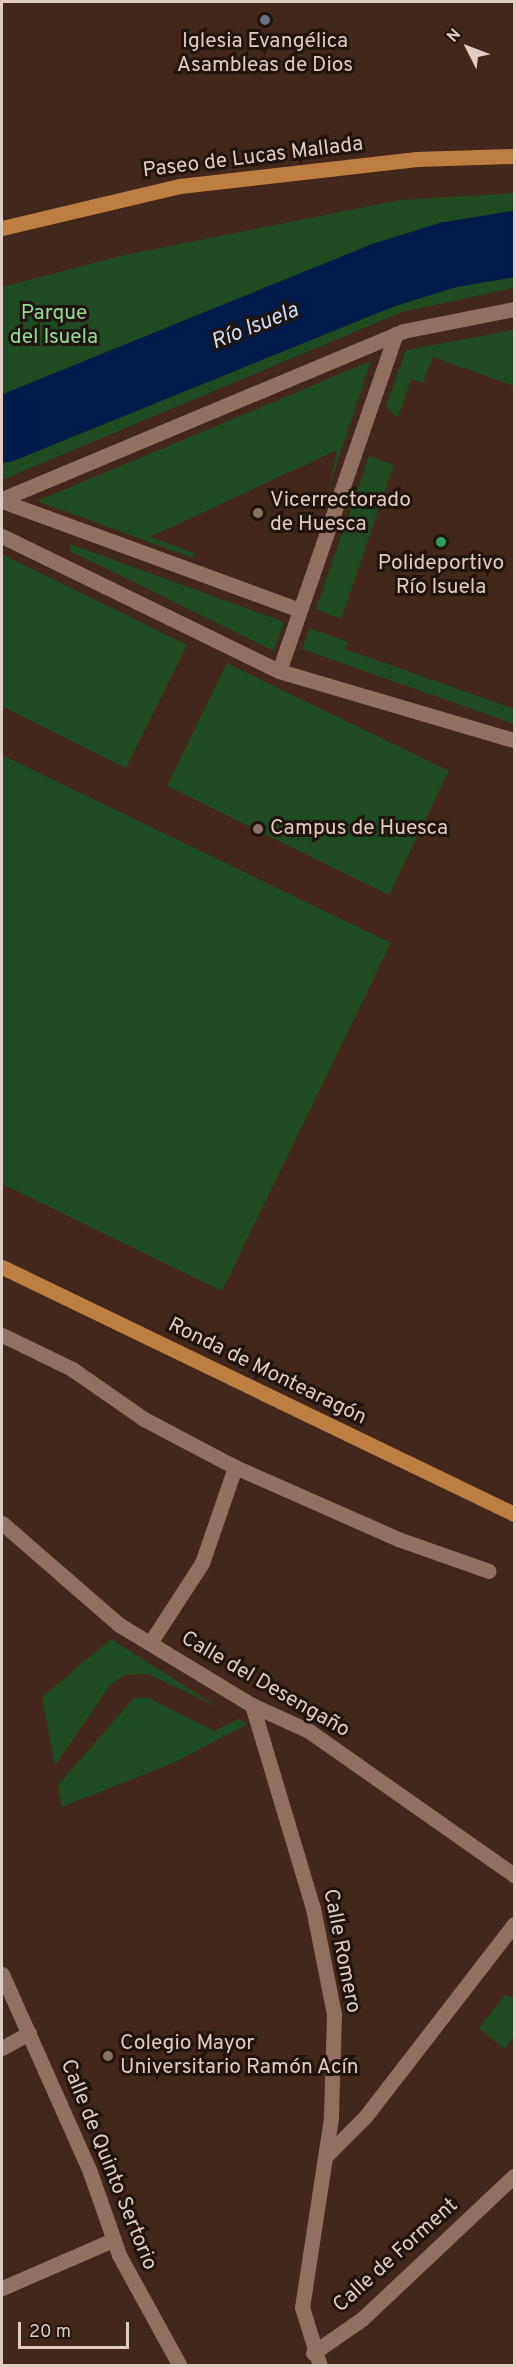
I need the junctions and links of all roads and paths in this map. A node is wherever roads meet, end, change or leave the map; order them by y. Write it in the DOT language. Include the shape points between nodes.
graph roads {
  1 [pos="514,156"];
  2 [pos="2,228"];
  3 [pos="514,309"];
  4 [pos="396,334"];
  5 [pos="2,500"];
  6 [pos="2,536"];
  7 [pos="300,610"];
  8 [pos="279,671"];
  9 [pos="514,740"];
  10 [pos="2,1267"];
  11 [pos="2,1335"];
  12 [pos="235,1467"];
  13 [pos="514,1514"];
  14 [pos="2,1523"];
  15 [pos="489,1571"];
  16 [pos="150,1643"];
  17 [pos="252,1706"];
  18 [pos="514,1875"];
  19 [pos="514,1924"];
  20 [pos="2,1974"];
  21 [pos="32,2038"];
  22 [pos="2,2048"];
  23 [pos="327,2155"];
  24 [pos="514,2176"];
  25 [pos="113,2240"];
  26 [pos="2,2288"];
  27 [pos="317,2359"];
  28 [pos="180,2366"];
  1 -- 2 [label="main road, Paseo de Lucas Mallada" via="416,159 180,186"];
  3 -- 4 [label="street"];
  4 -- 5 [label="street"];
  4 -- 7 [label="street"];
  5 -- 7 [label="street"];
  6 -- 8 [label="street"];
  7 -- 8 [label="street"];
  8 -- 9 [label="street"];
  10 -- 13 [label="main road, Ronda de Montearagón"];
  11 -- 12 [label="street" via="72,1369 144,1419"];
  12 -- 15 [label="street" via="398,1539"];
  12 -- 16 [label="street" via="202,1563"];
  14 -- 16 [label="street, Calle del Desengaño" via="118,1624"];
  16 -- 17 [label="street, Calle del Desengaño"];
  17 -- 18 [label="street, Calle del Desengaño" via="309,1731"];
  17 -- 23 [label="street, Calle Romero" via="313,1908 334,2014 336,2072"];
  19 -- 23 [label="street" via="365,2117"];
  20 -- 21 [label="street, Calle de Quinto Sertorio"];
  21 -- 22 [label="street"];
  21 -- 25 [label="street, Calle de Quinto Sertorio"];
  23 -- 27 [label="street, Calle Romero" via="302,2307"];
  24 -- 27 [label="street, Calle de Forment"];
  25 -- 26 [label="street"];
  25 -- 28 [label="street, Calle de Quinto Sertorio"];
}
